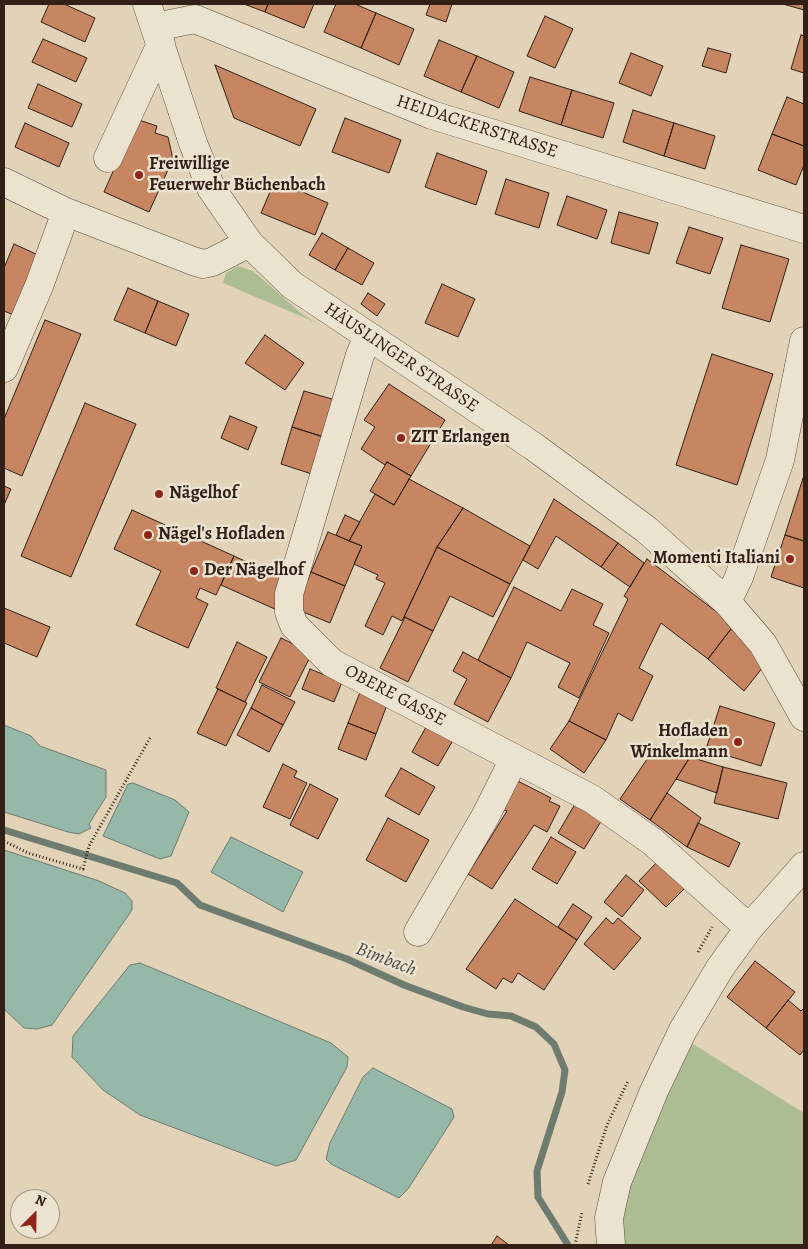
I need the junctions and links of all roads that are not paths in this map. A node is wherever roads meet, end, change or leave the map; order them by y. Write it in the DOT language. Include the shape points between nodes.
graph roads {
  1 [pos="154,25"];
  2 [pos="108,158"];
  3 [pos="4,182"];
  4 [pos="66,212"];
  5 [pos="804,229"];
  6 [pos="249,243"];
  7 [pos="368,337"];
  8 [pos="804,341"];
  9 [pos="4,368"];
  10 [pos="727,602"];
  11 [pos="804,717"];
  12 [pos="514,759"];
  13 [pos="804,866"];
  14 [pos="749,928"];
  15 [pos="418,932"];
  16 [pos="611,1245"];
  1 -- 2 [label="street"];
  1 -- 5 [label="street, HEIDACKERSTRASSE" via="195,18 432,115"];
  1 -- 6 [label="street, HÄUSLINGER STRASSE" via="192,143 211,188"];
  3 -- 4 [label="street"];
  4 -- 6 [label="street" via="203,264"];
  4 -- 9 [label="street"];
  6 -- 7 [label="street, HÄUSLINGER STRASSE" via="292,284"];
  7 -- 10 [label="street, HÄUSLINGER STRASSE" via="533,446 602,496 647,530"];
  7 -- 12 [label="street, OBERE GASSE" via="289,594 289,612 294,626 332,663"];
  8 -- 10 [label="street" via="780,460 739,577"];
  10 -- 11 [label="street, HÄUSLINGER STRASSE" via="763,644"];
  12 -- 14 [label="street, OBERE GASSE" via="592,799 653,842"];
  12 -- 15 [label="street" via="485,817"];
  13 -- 14 [label="street"];
  14 -- 16 [label="street" via="720,968 683,1030 650,1099 617,1182 609,1218"];
}
